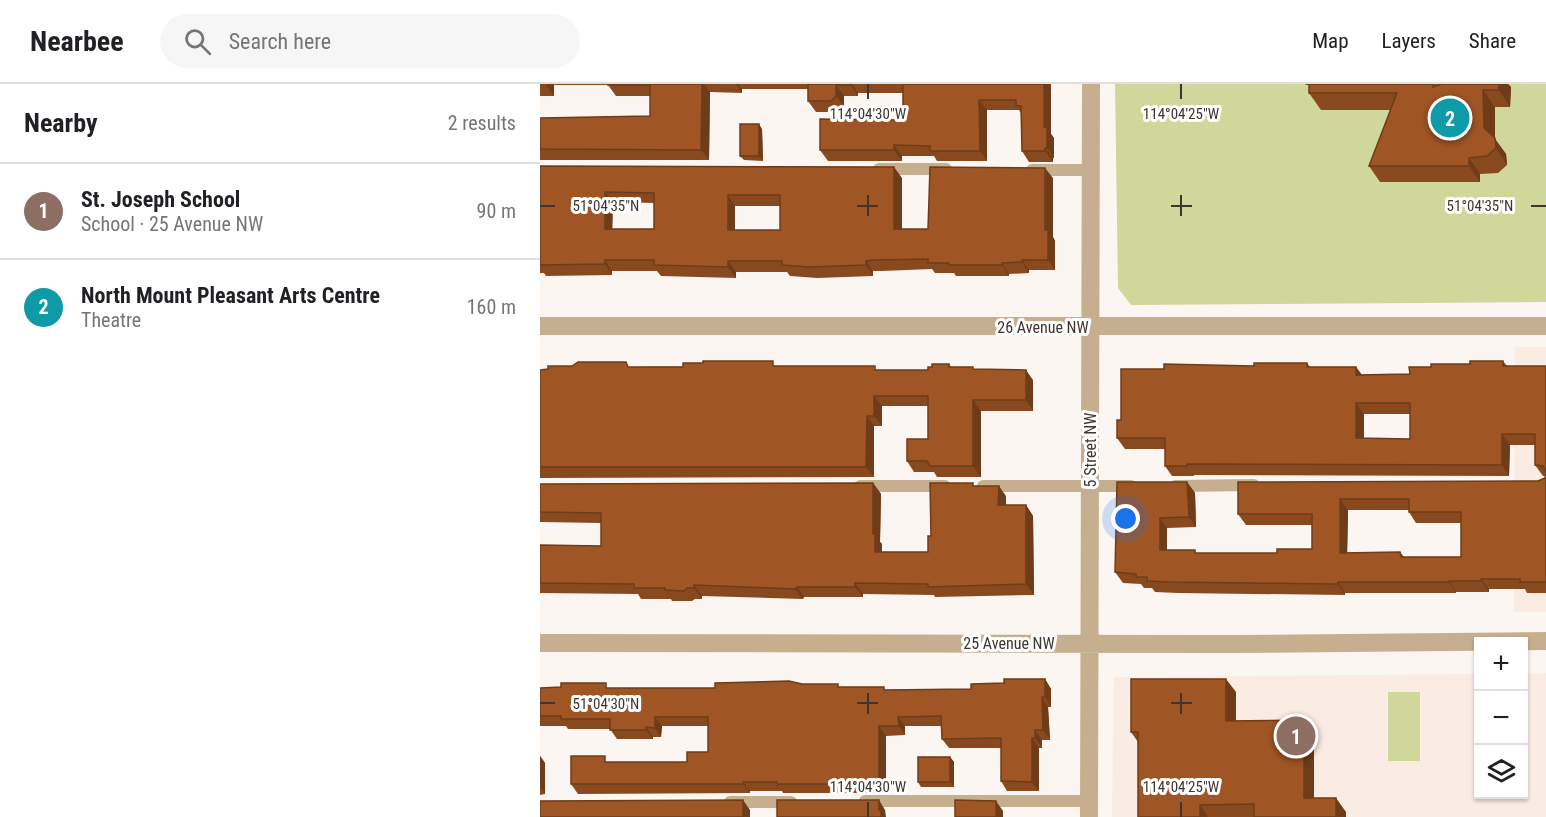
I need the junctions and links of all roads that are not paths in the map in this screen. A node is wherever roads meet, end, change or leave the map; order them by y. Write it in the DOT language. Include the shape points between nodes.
graph roads {
  1 [pos="1090,84"];
  2 [pos="870,169"];
  3 [pos="953,170"];
  4 [pos="1023,170"];
  5 [pos="1091,170"];
  6 [pos="540,326"];
  7 [pos="1546,326"];
  8 [pos="1090,327"];
  9 [pos="1261,485"];
  10 [pos="847,486"];
  11 [pos="1090,486"];
  12 [pos="1143,486"];
  13 [pos="1166,486"];
  14 [pos="1546,641"];
  15 [pos="540,643"];
  16 [pos="1090,643"];
  17 [pos="799,801"];
  18 [pos="858,801"];
  19 [pos="717,802"];
  20 [pos="1089,809"];
  1 -- 5 [label="street, 5 Street NW"];
  2 -- 3 [label="lane"];
  4 -- 5 [label="lane"];
  5 -- 8 [label="street, 5 Street NW"];
  6 -- 8 [label="street, 26 Avenue NW"];
  7 -- 8 [label="street, 26 Avenue NW"];
  8 -- 11 [label="street, 5 Street NW"];
  9 -- 13 [label="lane"];
  10 -- 11 [label="lane"];
  11 -- 12 [label="lane"];
  11 -- 16 [label="street, 5 Street NW"];
  14 -- 16 [label="street, 25 Avenue NW"];
  15 -- 16 [label="street, 25 Avenue NW"];
  16 -- 20 [label="street, 5 Street NW"];
  17 -- 19 [label="lane"];
  18 -- 20 [label="lane"];
}
